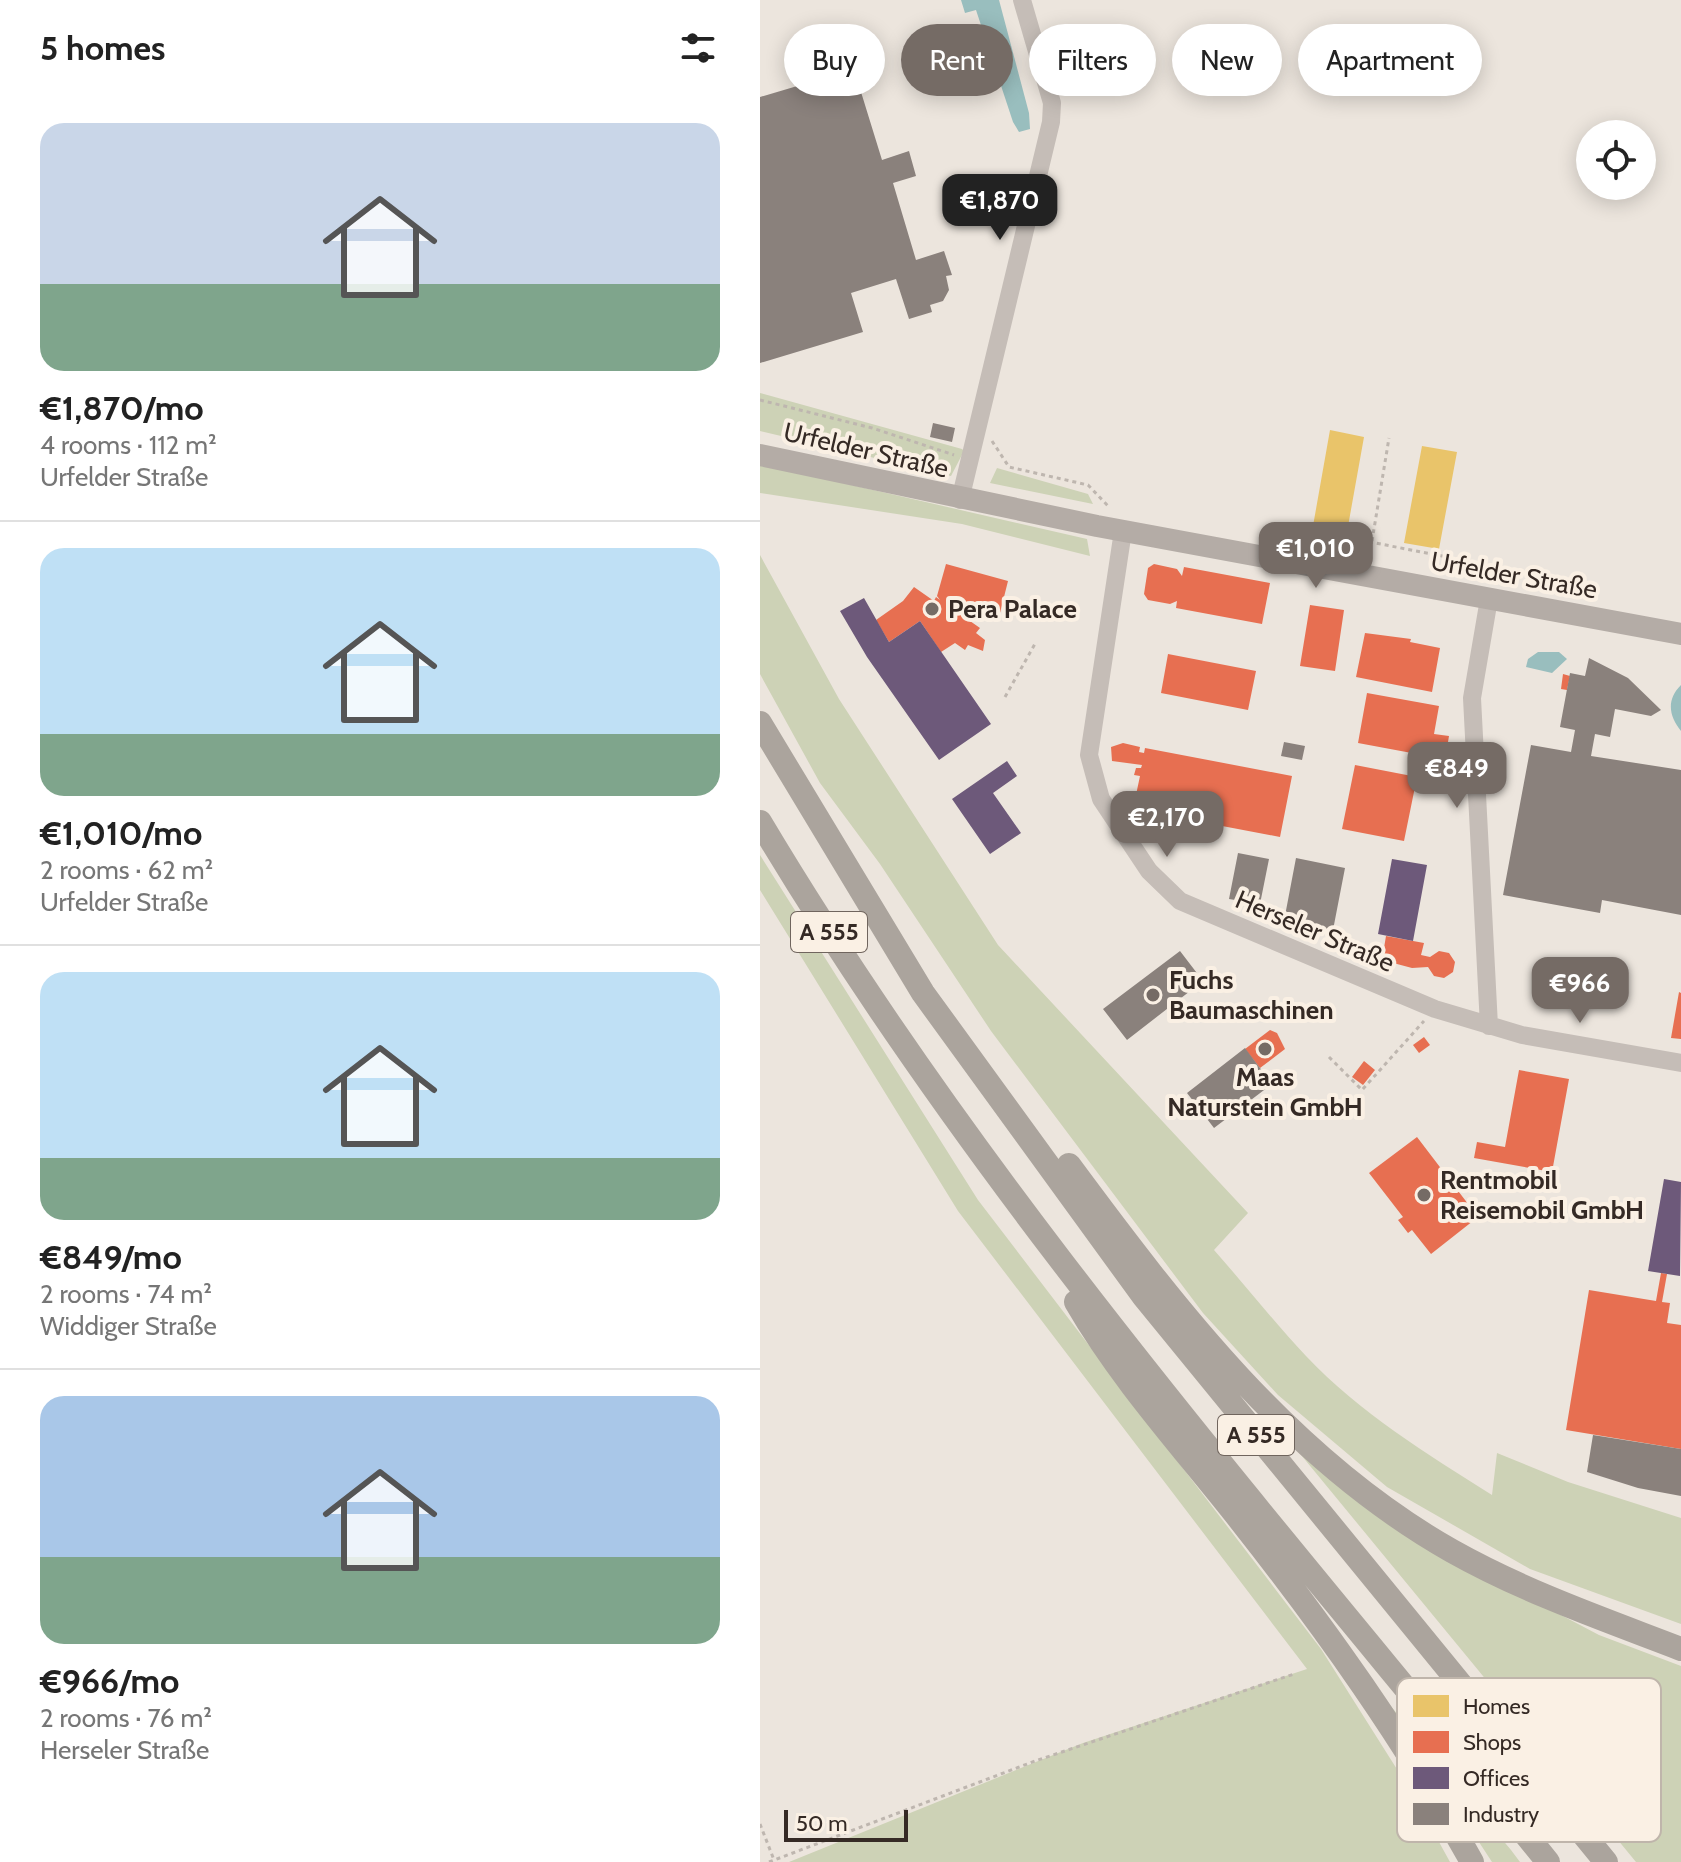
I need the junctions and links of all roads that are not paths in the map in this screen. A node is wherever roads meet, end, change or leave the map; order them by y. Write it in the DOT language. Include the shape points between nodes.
graph roads {
  1 [pos="1022,0"];
  2 [pos="760,455"];
  3 [pos="960,500"];
  4 [pos="1123,531"];
  5 [pos="1489,599"];
  6 [pos="1681,634"];
  7 [pos="760,723"];
  8 [pos="760,822"];
  9 [pos="923,993"];
  10 [pos="1489,1026"];
  11 [pos="1681,1063"];
  12 [pos="1033,1227"];
  13 [pos="1681,1649"];
  14 [pos="1399,1678"];
  15 [pos="1456,1678"];
  16 [pos="1397,1736"];
  17 [pos="1461,1842"];
  18 [pos="1532,1842"];
  19 [pos="1590,1842"];
  20 [pos="1472,1862"];
  21 [pos="1548,1862"];
  22 [pos="1606,1862"];
  1 -- 3 [label="street, Urfelder Straße" via="1052,103 1051,122"];
  2 -- 3 [label="main road, Urfelder Straße"];
  3 -- 4 [label="main road, Urfelder Straße"];
  4 -- 5 [label="main road, Urfelder Straße"];
  4 -- 10 [label="street, Herseler Straße" via="1089,755 1101,799 1149,871 1180,901 1435,1009"];
  5 -- 6 [label="main road, Urfelder Straße"];
  5 -- 10 [label="street" via="1472,698"];
  7 -- 9 [label="highway, A 555"];
  8 -- 12 [label="highway, A 555" via="899,1042"];
  9 -- 13 [label="highway" via="972,1035 1184,1317 1259,1402 1373,1498 1449,1549 1526,1590"];
  9 -- 15 [label="highway, A 555" via="1144,1297"];
  10 -- 11 [label="street, Herseler Straße"];
  12 -- 14 [label="highway, A 555"];
  12 -- 16 [label="highway" via="1081,1311 1136,1388 1332,1638"];
  17 -- 20 [label="highway"];
  18 -- 21 [label="highway, A 555"];
  19 -- 22 [label="highway, A 555"];
}
